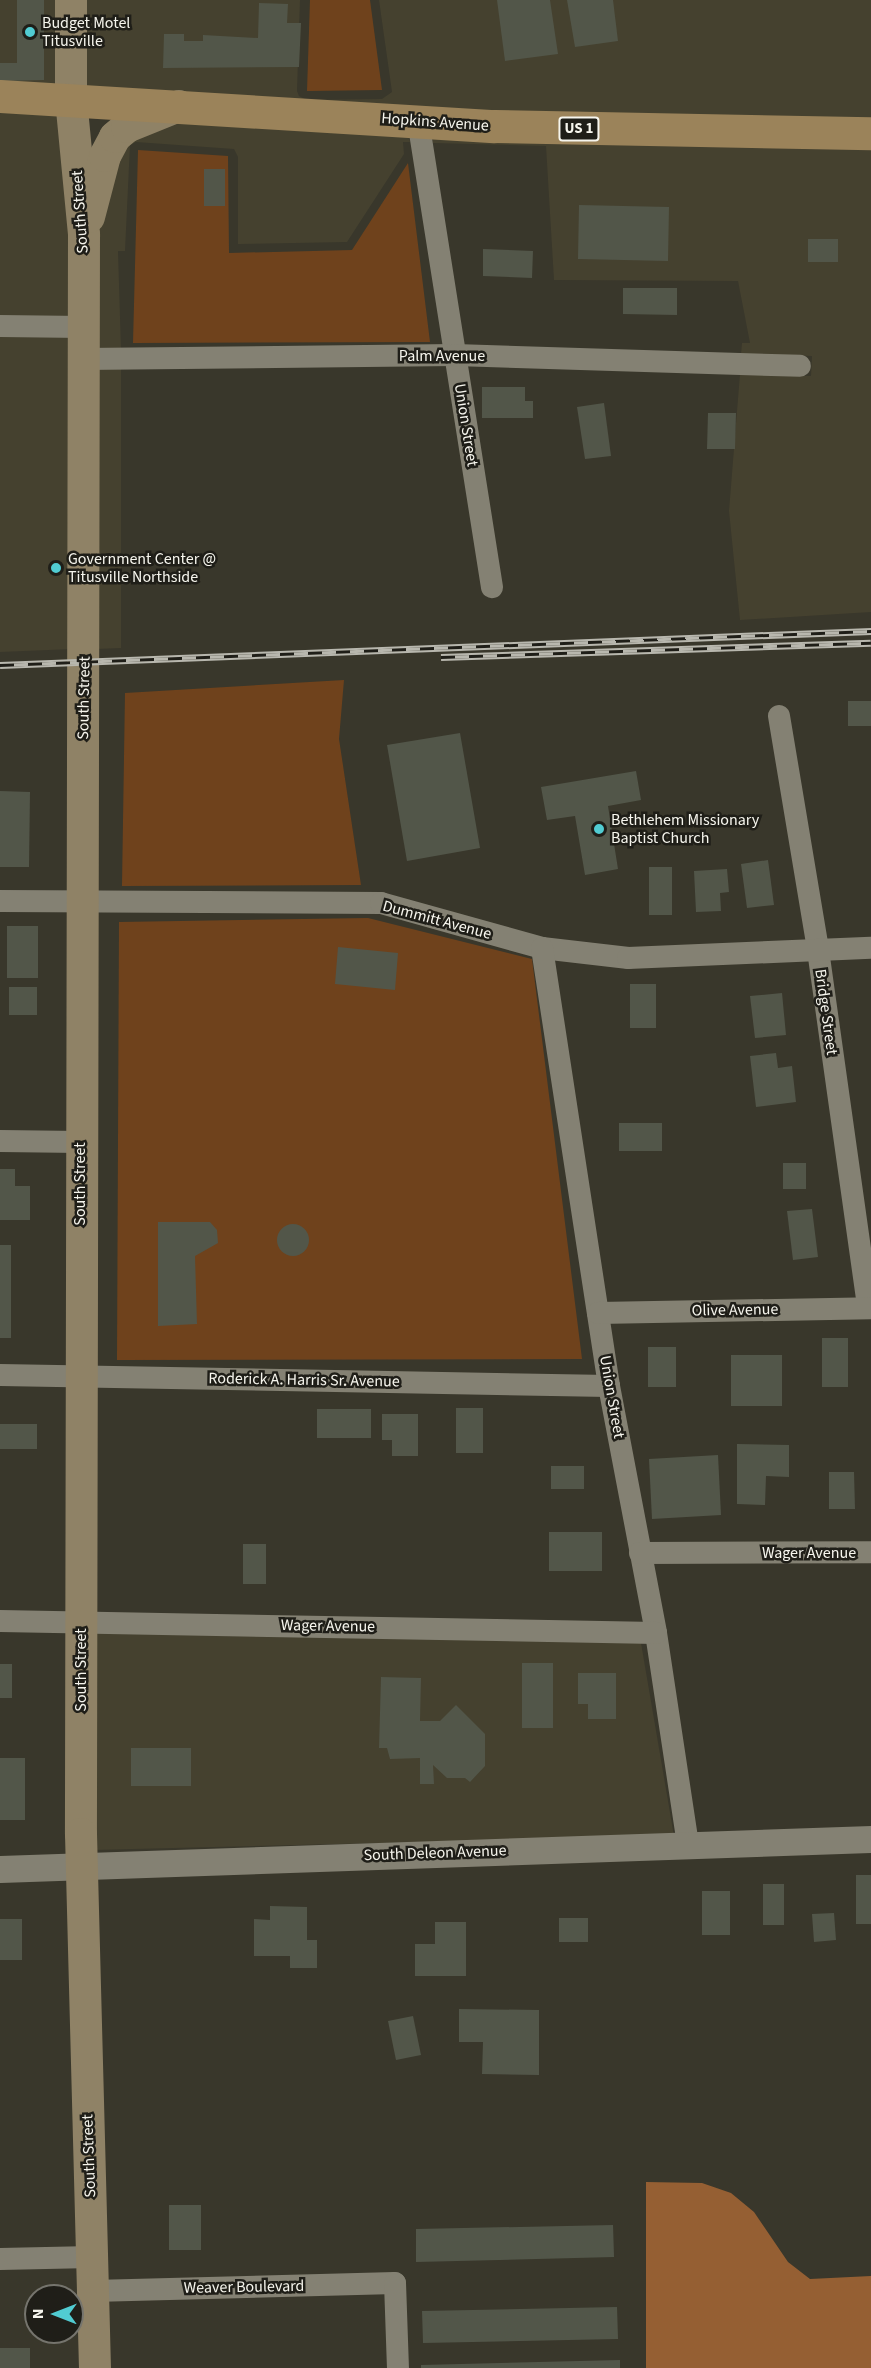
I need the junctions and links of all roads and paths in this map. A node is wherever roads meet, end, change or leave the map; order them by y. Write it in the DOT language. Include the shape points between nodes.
graph roads {
  1 [pos="71,0"];
  2 [pos="0,96"];
  3 [pos="70,99"];
  4 [pos="179,106"];
  5 [pos="418,120"];
  6 [pos="871,133"];
  7 [pos="84,235"];
  8 [pos="0,326"];
  9 [pos="83,327"];
  10 [pos="455,355"];
  11 [pos="83,359"];
  12 [pos="800,366"];
  13 [pos="492,587"];
  14 [pos="779,716"];
  15 [pos="0,901"];
  16 [pos="82,902"];
  17 [pos="542,948"];
  18 [pos="871,948"];
  19 [pos="818,950"];
  20 [pos="0,1141"];
  21 [pos="80,1142"];
  22 [pos="869,1308"];
  23 [pos="598,1313"];
  24 [pos="80,1375"];
  25 [pos="0,1376"];
  26 [pos="609,1386"];
  27 [pos="871,1552"];
  28 [pos="640,1554"];
  29 [pos="0,1621"];
  30 [pos="80,1621"];
  31 [pos="656,1633"];
  32 [pos="871,1839"];
  33 [pos="688,1845"];
  34 [pos="81,1864"];
  35 [pos="0,1869"];
  36 [pos="92,2257"];
  37 [pos="0,2259"];
  38 [pos="93,2291"];
  39 [pos="95,2368"];
  40 [pos="398,2368"];
  1 -- 3 [label="main road, South Street"];
  2 -- 3 [label="main road, Hopkins Avenue / US 1"];
  3 -- 4 [label="main road, Hopkins Avenue / US 1"];
  3 -- 7 [label="main road, South Street"];
  4 -- 5 [label="main road, Hopkins Avenue / US 1"];
  4 -- 7 [label="main road" via="127,127 115,137 105,156"];
  5 -- 6 [label="main road, Hopkins Avenue / US 1" via="577,129"];
  5 -- 10 [label="street, Union Street"];
  7 -- 9 [label="main road, South Street"];
  8 -- 9 [label="street"];
  9 -- 11 [label="main road, South Street"];
  10 -- 11 [label="street, Palm Avenue"];
  10 -- 12 [label="street, Palm Avenue"];
  10 -- 13 [label="street, Union Street"];
  11 -- 16 [label="main road, South Street"];
  14 -- 19 [label="street, Bridge Street"];
  15 -- 16 [label="street, Dummitt Avenue"];
  16 -- 17 [label="street, Dummitt Avenue" via="381,903"];
  16 -- 21 [label="main road, South Street"];
  17 -- 19 [label="street, Dummitt Avenue" via="628,958"];
  17 -- 23 [label="street, Union Street"];
  18 -- 19 [label="street, Dummitt Avenue"];
  19 -- 22 [label="street, Bridge Street"];
  20 -- 21 [label="street"];
  21 -- 24 [label="main road, South Street"];
  22 -- 23 [label="street, Olive Avenue"];
  23 -- 26 [label="street, Union Street"];
  24 -- 25 [label="street, Roderick A. Harris Sr. Avenue"];
  24 -- 26 [label="street, Roderick A. Harris Sr. Avenue"];
  24 -- 30 [label="main road, South Street"];
  26 -- 28 [label="street, Union Street"];
  27 -- 28 [label="street, Wager Avenue"];
  28 -- 31 [label="street, Union Street"];
  29 -- 30 [label="street, Wager Avenue"];
  30 -- 31 [label="street, Wager Avenue"];
  30 -- 34 [label="main road, South Street"];
  31 -- 33 [label="street, Union Street"];
  32 -- 33 [label="street, South Deleon Avenue"];
  33 -- 34 [label="street, South Deleon Avenue"];
  34 -- 35 [label="street, South Deleon Avenue"];
  34 -- 36 [label="main road, South Street"];
  36 -- 37 [label="street"];
  36 -- 38 [label="main road, South Street"];
  38 -- 39 [label="main road, South Street"];
  38 -- 40 [label="street, Weaver Boulevard" via="395,2283"];
}
